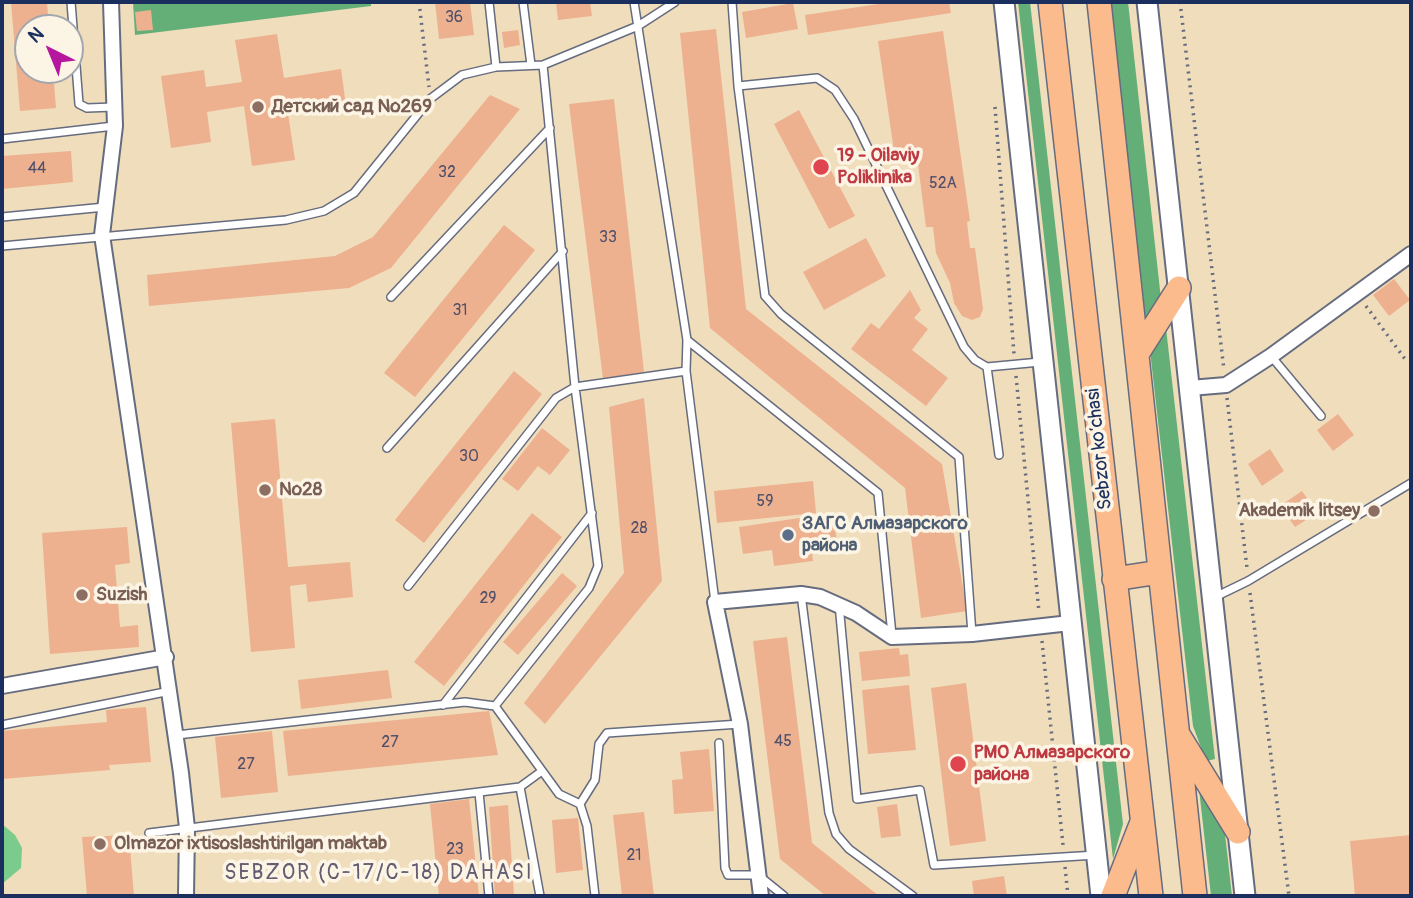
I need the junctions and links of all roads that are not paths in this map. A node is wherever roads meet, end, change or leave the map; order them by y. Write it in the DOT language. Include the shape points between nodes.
graph roads {
  1 [pos="71,2"];
  2 [pos="111,2"];
  3 [pos="489,2"];
  4 [pos="523,2"];
  5 [pos="634,2"];
  6 [pos="675,2"];
  7 [pos="732,2"];
  8 [pos="1004,2"];
  9 [pos="1050,2"];
  10 [pos="1099,2"];
  11 [pos="1147,2"];
  12 [pos="638,26"];
  13 [pos="531,65"];
  14 [pos="542,65"];
  15 [pos="496,67"];
  16 [pos="738,86"];
  17 [pos="115,107"];
  18 [pos="115,126"];
  19 [pos="550,128"];
  20 [pos="2,139"];
  21 [pos="106,207"];
  22 [pos="2,217"];
  23 [pos="102,235"];
  24 [pos="2,246"];
  25 [pos="563,251"];
  26 [pos="1411,254"];
  27 [pos="1179,288"];
  28 [pos="391,297"];
  29 [pos="687,340"];
  30 [pos="1138,354"];
  31 [pos="1271,356"];
  32 [pos="1044,361"];
  33 [pos="987,367"];
  34 [pos="686,371"];
  35 [pos="575,387"];
  36 [pos="1190,388"];
  37 [pos="1321,416"];
  38 [pos="387,449"];
  39 [pos="999,455"];
  40 [pos="1411,482"];
  41 [pos="592,512"];
  42 [pos="1160,572"];
  43 [pos="1114,579"];
  44 [pos="408,586"];
  45 [pos="801,594"];
  46 [pos="1213,598"];
  47 [pos="715,601"];
  48 [pos="839,604"];
  49 [pos="1070,623"];
  50 [pos="972,634"];
  51 [pos="892,636"];
  52 [pos="166,657"];
  53 [pos="2,686"];
  54 [pos="170,691"];
  55 [pos="443,705"];
  56 [pos="495,706"];
  57 [pos="740,724"];
  58 [pos="2,725"];
  59 [pos="1177,732"];
  60 [pos="177,735"];
  61 [pos="719,743"];
  62 [pos="542,771"];
  63 [pos="520,788"];
  64 [pos="480,792"];
  65 [pos="580,804"];
  66 [pos="1143,819"];
  67 [pos="187,828"];
  68 [pos="1238,832"];
  69 [pos="149,833"];
  70 [pos="1097,855"];
  71 [pos="758,875"];
  72 [pos="186,896"];
  73 [pos="489,896"];
  74 [pos="540,896"];
  75 [pos="595,896"];
  76 [pos="761,896"];
  77 [pos="784,896"];
  78 [pos="913,896"];
  79 [pos="1101,896"];
  80 [pos="1113,896"];
  81 [pos="1152,896"];
  82 [pos="1195,896"];
  83 [pos="1245,896"];
  1 -- 17 [label="lane" via="79,104"];
  2 -- 17 [label="street"];
  3 -- 15 [label="lane"];
  4 -- 13 [label="lane"];
  5 -- 12 [label="lane"];
  6 -- 12 [label="lane"];
  7 -- 16 [label="lane"];
  8 -- 32 [label="street"];
  9 -- 43 [label="main road, Sebzor ko‘chasi"];
  10 -- 30 [label="main road"];
  11 -- 27 [label="street"];
  12 -- 14 [label="lane"];
  12 -- 29 [label="lane"];
  13 -- 14 [label="lane"];
  13 -- 15 [label="lane"];
  14 -- 19 [label="lane"];
  15 -- 23 [label="lane" via="462,75 430,99 354,193 324,211 286,220"];
  16 -- 33 [label="lane" via="817,78 835,90 854,119 964,347"];
  16 -- 50 [label="lane" via="765,296 780,314 959,457"];
  17 -- 18 [label="street"];
  18 -- 20 [label="lane"];
  18 -- 21 [label="street"];
  19 -- 25 [label="lane"];
  19 -- 28 [label="lane"];
  21 -- 22 [label="lane"];
  21 -- 23 [label="street"];
  23 -- 24 [label="lane"];
  23 -- 52 [label="street"];
  25 -- 35 [label="lane"];
  25 -- 38 [label="lane"];
  26 -- 31 [label="street"];
  27 -- 30 [label="main road"];
  27 -- 36 [label="street"];
  29 -- 34 [label="lane"];
  29 -- 51 [label="lane" via="878,493"];
  30 -- 42 [label="main road"];
  31 -- 36 [label="street" via="1226,385"];
  31 -- 37 [label="lane"];
  32 -- 33 [label="lane"];
  32 -- 49 [label="street"];
  33 -- 39 [label="lane"];
  34 -- 35 [label="lane"];
  34 -- 47 [label="lane"];
  35 -- 41 [label="lane"];
  35 -- 44 [label="lane" via="556,398"];
  36 -- 46 [label="street"];
  40 -- 46 [label="lane"];
  41 -- 55 [label="lane"];
  41 -- 56 [label="lane" via="598,566 589,588"];
  42 -- 43 [label="main road"];
  42 -- 59 [label="main road"];
  43 -- 66 [label="main road, Sebzor ko‘chasi"];
  45 -- 47 [label="street"];
  45 -- 48 [label="street"];
  45 -- 78 [label="lane" via="829,813 836,834 849,849"];
  46 -- 68 [label="street"];
  47 -- 57 [label="street"];
  48 -- 51 [label="street"];
  48 -- 70 [label="lane" via="857,799 920,790 934,865"];
  49 -- 50 [label="street"];
  49 -- 70 [label="street"];
  50 -- 51 [label="street"];
  52 -- 53 [label="street"];
  52 -- 54 [label="street"];
  54 -- 58 [label="lane"];
  54 -- 60 [label="street"];
  55 -- 56 [label="lane"];
  55 -- 60 [label="lane"];
  56 -- 62 [label="lane"];
  57 -- 65 [label="lane" via="607,733 599,744 595,780"];
  57 -- 71 [label="street"];
  59 -- 68 [label="main road"];
  59 -- 82 [label="main road"];
  60 -- 67 [label="street"];
  61 -- 71 [label="lane" via="725,868 728,875"];
  62 -- 63 [label="lane"];
  62 -- 65 [label="lane" via="559,794"];
  63 -- 64 [label="lane"];
  63 -- 74 [label="lane"];
  64 -- 67 [label="lane"];
  64 -- 73 [label="lane"];
  65 -- 75 [label="lane"];
  66 -- 80 [label="main road"];
  66 -- 81 [label="main road, Sebzor ko‘chasi"];
  67 -- 69 [label="lane"];
  67 -- 72 [label="street"];
  68 -- 83 [label="street"];
  70 -- 79 [label="street"];
  71 -- 76 [label="street"];
  71 -- 77 [label="lane"];
}
